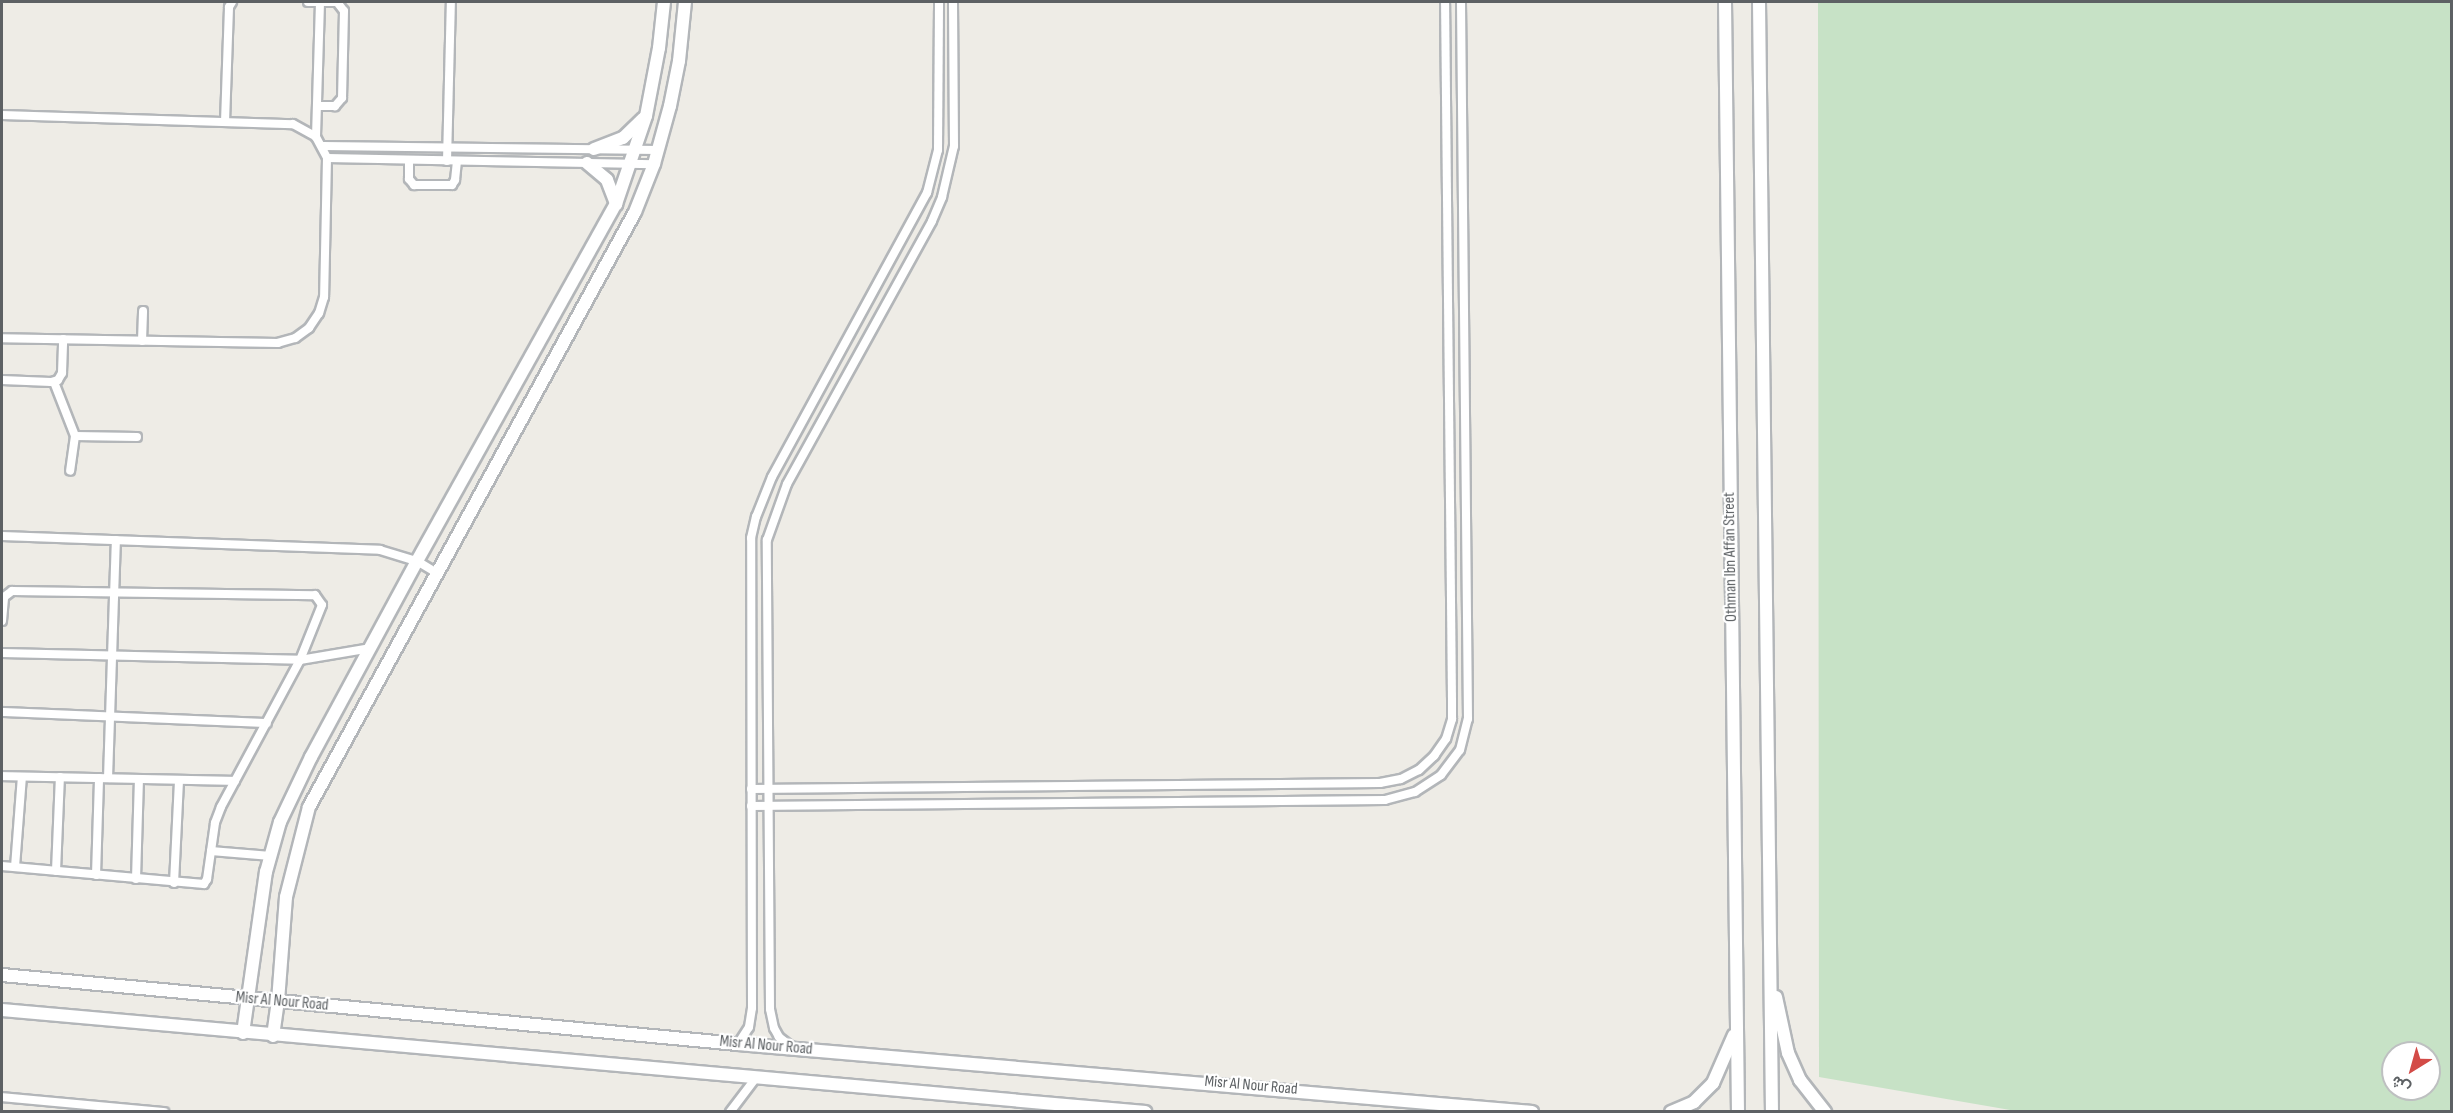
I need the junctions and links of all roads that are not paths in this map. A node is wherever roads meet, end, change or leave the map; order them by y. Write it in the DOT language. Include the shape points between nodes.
graph roads {
  1 [pos="232,2"];
  2 [pos="308,2"];
  3 [pos="320,2"];
  4 [pos="451,2"];
  5 [pos="664,2"];
  6 [pos="685,2"];
  7 [pos="939,2"];
  8 [pos="953,2"];
  9 [pos="1445,2"];
  10 [pos="1461,2"];
  11 [pos="1725,2"];
  12 [pos="1759,2"];
  13 [pos="317,106"];
  14 [pos="2,115"];
  15 [pos="646,116"];
  16 [pos="225,122"];
  17 [pos="316,137"];
  18 [pos="322,146"];
  19 [pos="447,147"];
  20 [pos="594,149"];
  21 [pos="636,150"];
  22 [pos="658,150"];
  23 [pos="327,158"];
  24 [pos="409,160"];
  25 [pos="452,161"];
  26 [pos="587,163"];
  27 [pos="632,164"];
  28 [pos="654,164"];
  29 [pos="616,204"];
  30 [pos="143,311"];
  31 [pos="2,338"];
  32 [pos="63,339"];
  33 [pos="142,341"];
  34 [pos="2,380"];
  35 [pos="54,382"];
  36 [pos="75,436"];
  37 [pos="138,436"];
  38 [pos="70,471"];
  39 [pos="2,536"];
  40 [pos="116,540"];
  41 [pos="417,561"];
  42 [pos="437,573"];
  43 [pos="115,593"];
  44 [pos="2,621"];
  45 [pos="370,648"];
  46 [pos="2,653"];
  47 [pos="112,656"];
  48 [pos="300,660"];
  49 [pos="2,712"];
  50 [pos="110,716"];
  51 [pos="267,723"];
  52 [pos="2,776"];
  53 [pos="22,777"];
  54 [pos="60,777"];
  55 [pos="103,778"];
  56 [pos="139,779"];
  57 [pos="179,780"];
  58 [pos="235,781"];
  59 [pos="768,788"];
  60 [pos="751,789"];
  61 [pos="751,806"];
  62 [pos="768,806"];
  63 [pos="211,851"];
  64 [pos="271,856"];
  65 [pos="2,866"];
  66 [pos="15,867"];
  67 [pos="56,871"];
  68 [pos="96,875"];
  69 [pos="136,879"];
  70 [pos="174,883"];
  71 [pos="1771,969"];
  72 [pos="2,975"];
  73 [pos="247,999"];
  74 [pos="279,1001"];
  75 [pos="2,1010"];
  76 [pos="1737,1025"];
  77 [pos="243,1033"];
  78 [pos="273,1036"];
  79 [pos="738,1044"];
  80 [pos="793,1048"];
  81 [pos="755,1079"];
  82 [pos="2,1097"];
  83 [pos="1389,1098"];
  84 [pos="1007,1106"];
  85 [pos="1081,1109"];
  86 [pos="164,1112"];
  87 [pos="730,1112"];
  88 [pos="1145,1112"];
  89 [pos="1387,1112"];
  90 [pos="1532,1112"];
  91 [pos="1671,1112"];
  92 [pos="1738,1112"];
  93 [pos="1772,1112"];
  94 [pos="1825,1112"];
  1 -- 16 [label="street"];
  2 -- 3 [label="street"];
  3 -- 13 [label="street"];
  3 -- 13 [label="street" via="337,2 343,7 342,78 340,102 335,106"];
  4 -- 19 [label="street"];
  5 -- 15 [label="street" via="660,48"];
  6 -- 22 [label="street" via="679,61"];
  7 -- 60 [label="street" via="938,150 927,193 772,477 756,517 750,560"];
  8 -- 59 [label="street" via="954,146 942,197 787,484 767,540"];
  9 -- 59 [label="street" via="1452,719 1446,739 1434,756 1419,770 1380,783"];
  10 -- 62 [label="street" via="1468,719 1460,750 1446,769 1429,785 1385,800"];
  11 -- 76 [label="street, Othman Ibn Affan Street"];
  12 -- 71 [label="street"];
  13 -- 17 [label="street"];
  14 -- 16 [label="street"];
  15 -- 20 [label="street" via="623,138"];
  15 -- 21 [label="street"];
  16 -- 17 [label="street" via="293,124"];
  17 -- 18 [label="street"];
  18 -- 19 [label="street"];
  18 -- 23 [label="street"];
  19 -- 20 [label="street"];
  19 -- 25 [label="street"];
  20 -- 21 [label="street"];
  21 -- 22 [label="street"];
  21 -- 27 [label="street"];
  22 -- 28 [label="street"];
  23 -- 24 [label="street"];
  23 -- 33 [label="street" via="324,297 309,328 278,344"];
  24 -- 25 [label="street"];
  24 -- 25 [label="street" via="409,179 414,185 452,185 456,180"];
  25 -- 26 [label="street"];
  26 -- 27 [label="street"];
  26 -- 29 [label="street" via="608,180"];
  27 -- 28 [label="street"];
  27 -- 29 [label="street"];
  28 -- 42 [label="street" via="621,242"];
  29 -- 41 [label="street"];
  30 -- 33 [label="street"];
  31 -- 32 [label="street"];
  32 -- 33 [label="street"];
  32 -- 35 [label="street" via="61,377"];
  34 -- 35 [label="street"];
  35 -- 36 [label="street"];
  36 -- 37 [label="street"];
  36 -- 38 [label="street"];
  39 -- 40 [label="street"];
  40 -- 41 [label="street" via="380,550"];
  40 -- 43 [label="street"];
  41 -- 42 [label="street"];
  41 -- 45 [label="street"];
  42 -- 74 [label="street" via="309,807 286,897"];
  43 -- 44 [label="street" via="12,591 4,597"];
  43 -- 47 [label="street"];
  43 -- 48 [label="street" via="315,595 322,605"];
  45 -- 48 [label="street"];
  45 -- 64 [label="street" via="280,822"];
  46 -- 47 [label="street"];
  47 -- 48 [label="street"];
  47 -- 50 [label="street"];
  48 -- 51 [label="street"];
  49 -- 50 [label="street"];
  50 -- 51 [label="street"];
  50 -- 55 [label="street"];
  51 -- 58 [label="street"];
  52 -- 53 [label="street"];
  53 -- 54 [label="street"];
  53 -- 66 [label="street"];
  54 -- 55 [label="street"];
  54 -- 67 [label="street"];
  55 -- 56 [label="street"];
  55 -- 68 [label="street"];
  56 -- 57 [label="street"];
  56 -- 69 [label="street"];
  57 -- 58 [label="street"];
  57 -- 70 [label="street"];
  58 -- 63 [label="street" via="214,823"];
  59 -- 60 [label="street"];
  59 -- 62 [label="street"];
  60 -- 61 [label="street"];
  61 -- 62 [label="street"];
  61 -- 79 [label="street" via="752,1018"];
  62 -- 80 [label="street" via="770,1009 774,1028"];
  63 -- 64 [label="street"];
  63 -- 70 [label="street" via="204,884"];
  64 -- 73 [label="street"];
  65 -- 66 [label="street"];
  66 -- 67 [label="street"];
  67 -- 68 [label="street"];
  68 -- 69 [label="street"];
  69 -- 70 [label="street"];
  71 -- 93 [label="street"];
  71 -- 94 [label="street" via="1788,1053 1800,1080"];
  72 -- 73 [label="street, Misr Al Nour Road"];
  73 -- 74 [label="street, Misr Al Nour Road"];
  73 -- 77 [label="street"];
  74 -- 78 [label="street"];
  74 -- 79 [label="street, Misr Al Nour Road"];
  75 -- 77 [label="street, Misr Al Nour Road"];
  76 -- 91 [label="street" via="1713,1083 1694,1102"];
  76 -- 92 [label="street, Othman Ibn Affan Street"];
  77 -- 78 [label="street, Misr Al Nour Road"];
  78 -- 81 [label="street, Misr Al Nour Road"];
  79 -- 80 [label="street, Misr Al Nour Road"];
  80 -- 83 [label="street, Misr Al Nour Road"];
  81 -- 84 [label="street, Misr Al Nour Road"];
  81 -- 87 [label="street"];
  82 -- 86 [label="street"];
  83 -- 89 [label="street"];
  83 -- 90 [label="street, Misr Al Nour Road"];
  84 -- 85 [label="street, Misr Al Nour Road"];
  85 -- 88 [label="street, Misr Al Nour Road"];
}
